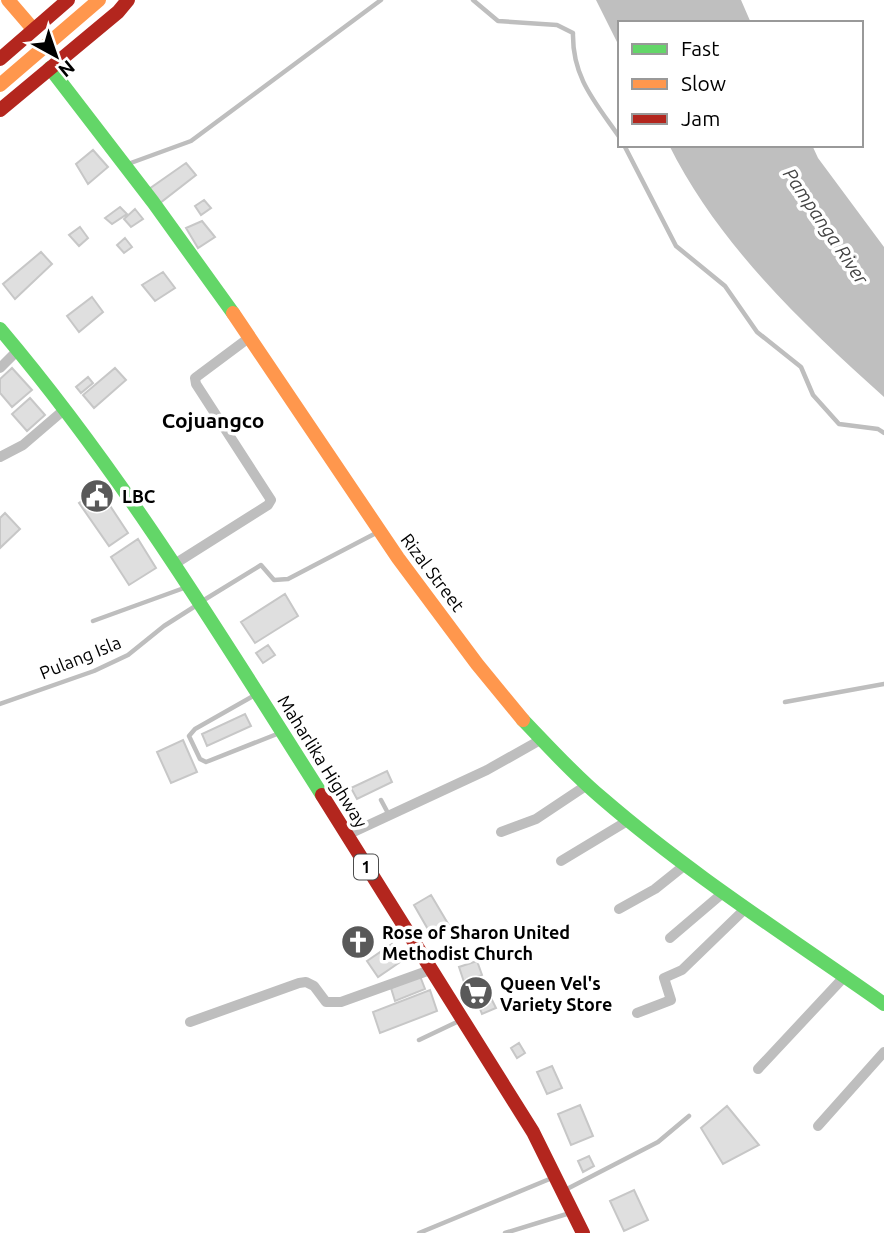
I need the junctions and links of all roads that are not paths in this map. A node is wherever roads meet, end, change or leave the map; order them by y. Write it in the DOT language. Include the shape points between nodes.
graph roads {
  1 [pos="8,0"];
  2 [pos="68,0"];
  3 [pos="99,0"];
  4 [pos="128,0"];
  5 [pos="381,0"];
  6 [pos="473,0"];
  7 [pos="33,29"];
  8 [pos="0,60"];
  9 [pos="50,68"];
  10 [pos="0,85"];
  11 [pos="0,110"];
  12 [pos="618,135"];
  13 [pos="625,147"];
  14 [pos="126,165"];
  15 [pos="0,329"];
  16 [pos="250,337"];
  17 [pos="18,350"];
  18 [pos="0,368"];
  19 [pos="65,409"];
  20 [pos="884,433"];
  21 [pos="0,457"];
  22 [pos="378,531"];
  23 [pos="173,565"];
  24 [pos="188,586"];
  25 [pos="201,603"];
  26 [pos="93,621"];
  27 [pos="884,684"];
  28 [pos="257,694"];
  29 [pos="785,702"];
  30 [pos="0,704"];
  31 [pos="281,732"];
  32 [pos="542,739"];
  33 [pos="587,785"];
  34 [pos="381,800"];
  35 [pos="389,815"];
  36 [pos="629,820"];
  37 [pos="501,832"];
  38 [pos="347,835"];
  39 [pos="561,861"];
  40 [pos="685,865"];
  41 [pos="724,892"];
  42 [pos="746,908"];
  43 [pos="619,909"];
  44 [pos="670,938"];
  45 [pos="430,971"];
  46 [pos="845,976"];
  47 [pos="884,1004"];
  48 [pos="637,1013"];
  49 [pos="463,1020"];
  50 [pos="190,1022"];
  51 [pos="419,1040"];
  52 [pos="884,1052"];
  53 [pos="758,1069"];
  54 [pos="689,1116"];
  55 [pos="818,1126"];
  56 [pos="556,1176"];
  57 [pos="564,1191"];
  58 [pos="574,1212"];
  59 [pos="419,1233"];
  60 [pos="505,1233"];
  61 [pos="583,1233"];
  1 -- 7 [label="main road"];
  2 -- 7 [label="main road"];
  3 -- 10 [label="main road"];
  4 -- 9 [label="main road"];
  5 -- 14 [label="lane" via="191,142"];
  6 -- 12 [label="lane" via="498,21 557,25 573,33 573,54 584,84"];
  7 -- 8 [label="main road"];
  9 -- 11 [label="main road"];
  9 -- 14 [label="main road, Rizal Street"];
  13 -- 20 [label="lane" via="676,246 725,286 757,332 801,367 813,395 839,424"];
  14 -- 16 [label="main road, Rizal Street"];
  15 -- 17 [label="main road, Maharlika Highway / 1"];
  16 -- 22 [label="main road, Rizal Street"];
  16 -- 23 [label="street" via="195,379 271,500"];
  17 -- 18 [label="street"];
  17 -- 19 [label="main road, Maharlika Highway / 1"];
  19 -- 21 [label="street" via="23,445"];
  19 -- 23 [label="main road, Maharlika Highway / 1"];
  22 -- 25 [label="lane, Pulang Isla" via="288,579 275,580 261,565"];
  22 -- 32 [label="main road, Rizal Street" via="480,668"];
  23 -- 24 [label="main road, Maharlika Highway / 1"];
  24 -- 25 [label="main road, Maharlika Highway / 1"];
  24 -- 26 [label="lane"];
  25 -- 28 [label="main road, Maharlika Highway / 1"];
  25 -- 30 [label="lane, Pulang Isla" via="128,655"];
  27 -- 29 [label="lane"];
  28 -- 31 [label="main road, Maharlika Highway / 1"];
  28 -- 31 [label="lane" via="195,729 189,736 200,759 206,762"];
  31 -- 38 [label="main road, Maharlika Highway / 1"];
  32 -- 33 [label="main road, Rizal Street"];
  32 -- 35 [label="street"];
  33 -- 36 [label="main road, Rizal Street"];
  33 -- 37 [label="street" via="536,819"];
  34 -- 35 [label="lane"];
  35 -- 38 [label="street"];
  36 -- 39 [label="street"];
  36 -- 40 [label="main road, Rizal Street"];
  38 -- 45 [label="main road, Maharlika Highway / 1"];
  40 -- 41 [label="main road, Rizal Street"];
  40 -- 43 [label="street"];
  41 -- 42 [label="main road, Rizal Street"];
  41 -- 44 [label="street"];
  42 -- 46 [label="main road, Rizal Street"];
  42 -- 48 [label="street" via="682,970 664,978 671,1000"];
  45 -- 49 [label="main road, Maharlika Highway / 1"];
  45 -- 50 [label="street" via="341,1002 326,1002 314,986 299,983"];
  46 -- 47 [label="main road, Rizal Street"];
  46 -- 53 [label="street"];
  49 -- 51 [label="lane"];
  49 -- 56 [label="main road, Maharlika Highway / 1"];
  52 -- 55 [label="street"];
  54 -- 57 [label="lane" via="659,1142"];
  56 -- 57 [label="main road, Maharlika Highway / 1"];
  56 -- 59 [label="lane"];
  57 -- 58 [label="main road, Maharlika Highway / 1"];
  58 -- 60 [label="lane"];
  58 -- 61 [label="main road, Maharlika Highway / 1"];
}
